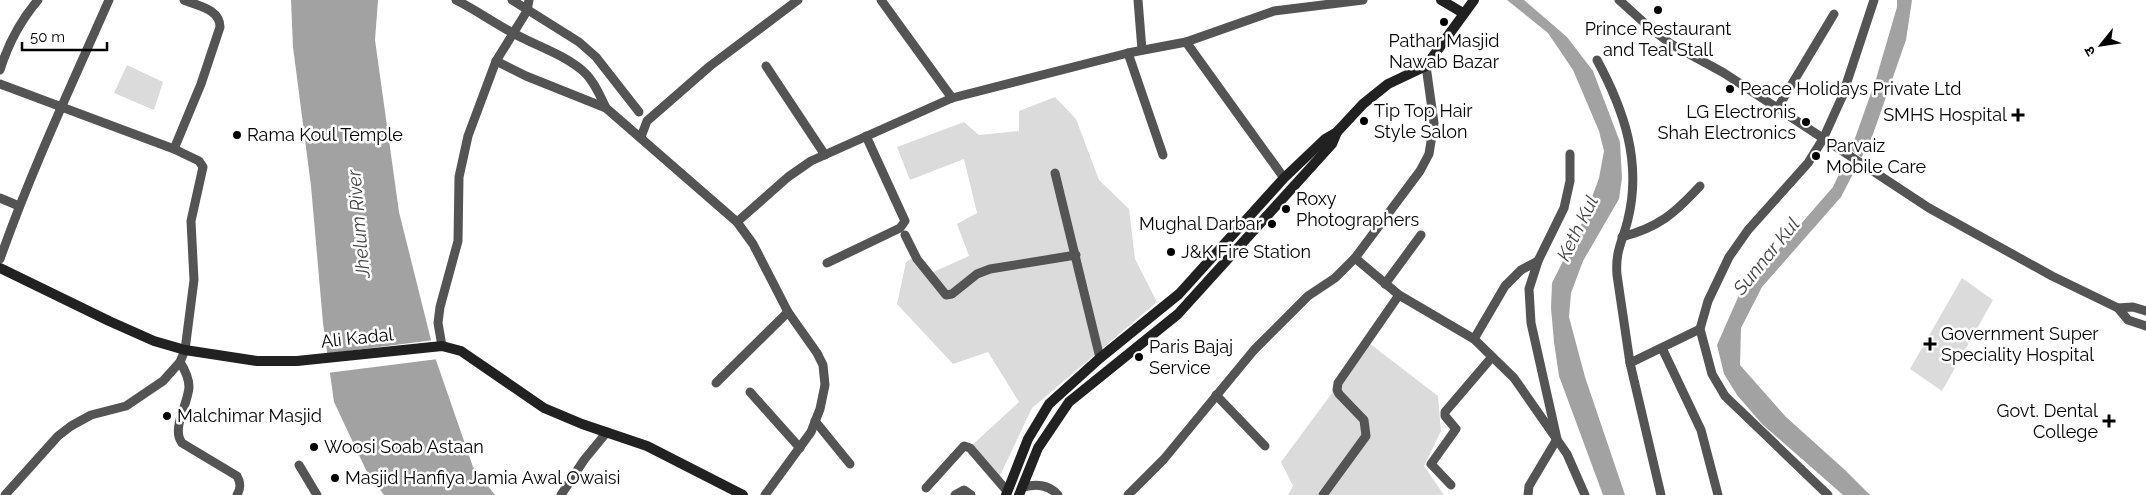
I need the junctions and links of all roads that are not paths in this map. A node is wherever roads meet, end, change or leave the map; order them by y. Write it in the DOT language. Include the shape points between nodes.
graph roads {
  1 [pos="38,0"];
  2 [pos="109,0"];
  3 [pos="184,0"];
  4 [pos="456,0"];
  5 [pos="512,0"];
  6 [pos="529,0"];
  7 [pos="798,0"];
  8 [pos="881,0"];
  9 [pos="1138,0"];
  10 [pos="1362,0"];
  11 [pos="1441,0"];
  12 [pos="1619,0"];
  13 [pos="1874,0"];
  14 [pos="205,4"];
  15 [pos="1468,6"];
  16 [pos="527,11"];
  17 [pos="1834,14"];
  18 [pos="512,33"];
  19 [pos="1186,42"];
  20 [pos="1142,50"];
  21 [pos="1128,53"];
  22 [pos="1597,60"];
  23 [pos="496,61"];
  24 [pos="766,66"];
  25 [pos="1426,66"];
  26 [pos="0,70"];
  27 [pos="0,84"];
  28 [pos="952,98"];
  29 [pos="61,106"];
  30 [pos="606,108"];
  31 [pos="1777,109"];
  32 [pos="639,112"];
  33 [pos="1337,132"];
  34 [pos="866,136"];
  35 [pos="641,137"];
  36 [pos="1823,139"];
  37 [pos="174,149"];
  38 [pos="1570,154"];
  39 [pos="825,155"];
  40 [pos="1163,155"];
  41 [pos="1055,173"];
  42 [pos="1284,178"];
  43 [pos="1700,186"];
  44 [pos="0,198"];
  45 [pos="19,206"];
  46 [pos="737,222"];
  47 [pos="904,235"];
  48 [pos="1421,235"];
  49 [pos="1622,238"];
  50 [pos="1076,255"];
  51 [pos="1355,258"];
  52 [pos="0,259"];
  53 [pos="1538,261"];
  54 [pos="827,263"];
  55 [pos="0,268"];
  56 [pos="1385,284"];
  57 [pos="1399,295"];
  58 [pos="2118,308"];
  59 [pos="2146,311"];
  60 [pos="788,312"];
  61 [pos="2146,326"];
  62 [pos="1700,329"];
  63 [pos="1474,339"];
  64 [pos="442,346"];
  65 [pos="1662,348"];
  66 [pos="186,350"];
  67 [pos="1492,357"];
  68 [pos="1100,358"];
  69 [pos="180,362"];
  70 [pos="1630,363"];
  71 [pos="716,383"];
  72 [pos="750,392"];
  73 [pos="1216,395"];
  74 [pos="815,421"];
  75 [pos="607,432"];
  76 [pos="1557,439"];
  77 [pos="1265,446"];
  78 [pos="800,448"];
  79 [pos="850,464"];
  80 [pos="299,465"];
  81 [pos="1451,485"];
  82 [pos="926,488"];
  83 [pos="1021,491"];
  84 [pos="1006,493"];
  85 [pos="5,495"];
  86 [pos="237,495"];
  87 [pos="317,495"];
  88 [pos="561,495"];
  89 [pos="743,495"];
  90 [pos="765,495"];
  91 [pos="955,495"];
  92 [pos="971,495"];
  93 [pos="1058,495"];
  94 [pos="1128,495"];
  95 [pos="1323,495"];
  96 [pos="1528,495"];
  97 [pos="1585,495"];
  98 [pos="1661,495"];
  99 [pos="1718,495"];
  100 [pos="1828,495"];
  1 -- 26 [label="street" via="17,28"];
  2 -- 29 [label="street"];
  3 -- 14 [label="street"];
  4 -- 18 [label="street"];
  5 -- 16 [label="street"];
  6 -- 16 [label="street"];
  7 -- 35 [label="street" via="710,66 647,120"];
  8 -- 28 [label="street"];
  9 -- 20 [label="street"];
  10 -- 19 [label="street" via="1274,11"];
  11 -- 15 [label="main road"];
  12 -- 31 [label="street" via="1671,44 1724,72"];
  13 -- 36 [label="street" via="1842,97"];
  14 -- 37 [label="street" via="216,13 220,28"];
  15 -- 25 [label="main road"];
  16 -- 18 [label="street"];
  16 -- 32 [label="street" via="579,42"];
  17 -- 31 [label="street"];
  18 -- 23 [label="street"];
  18 -- 30 [label="street" via="570,61 585,72"];
  19 -- 20 [label="street"];
  19 -- 42 [label="street"];
  20 -- 21 [label="street"];
  21 -- 28 [label="street"];
  21 -- 40 [label="street"];
  22 -- 49 [label="street" via="1612,89 1630,140 1632,195"];
  23 -- 30 [label="street"];
  23 -- 64 [label="street" via="468,136 459,176 458,241 438,323"];
  24 -- 39 [label="street"];
  25 -- 33 [label="main road" via="1388,84 1363,104"];
  25 -- 51 [label="street" via="1434,123 1429,154 1420,171"];
  27 -- 29 [label="street"];
  28 -- 34 [label="street"];
  29 -- 37 [label="street"];
  29 -- 45 [label="street"];
  30 -- 35 [label="street"];
  31 -- 36 [label="street"];
  33 -- 42 [label="main road" via="1325,139"];
  33 -- 83 [label="main road" via="1332,144 1178,314 1069,402 1038,448"];
  34 -- 39 [label="street"];
  34 -- 54 [label="street" via="905,221 900,228"];
  35 -- 46 [label="street"];
  36 -- 58 [label="street" via="1937,212 2052,276"];
  36 -- 62 [label="street" via="1808,163 1766,209 1729,257 1711,293"];
  37 -- 66 [label="street" via="200,161 203,167 192,221 194,280"];
  38 -- 53 [label="street" via="1570,182 1564,208"];
  39 -- 46 [label="street" via="788,177"];
  41 -- 50 [label="street"];
  42 -- 68 [label="main road" via="1179,294"];
  43 -- 49 [label="street" via="1671,215 1652,227"];
  44 -- 45 [label="street"];
  45 -- 52 [label="street"];
  46 -- 60 [label="street" via="753,244"];
  47 -- 50 [label="street" via="917,259 946,295 990,269"];
  48 -- 56 [label="street"];
  49 -- 70 [label="street" via="1616,268"];
  50 -- 68 [label="street"];
  51 -- 56 [label="street"];
  51 -- 73 [label="street" via="1286,317"];
  53 -- 63 [label="street" via="1521,270 1505,286"];
  53 -- 76 [label="street" via="1529,289 1531,323"];
  55 -- 66 [label="main road, Ali Kadal" via="109,322"];
  56 -- 57 [label="street"];
  57 -- 63 [label="street"];
  57 -- 95 [label="street" via="1338,383 1339,394 1364,420 1366,436"];
  58 -- 59 [label="street" via="2133,307"];
  58 -- 61 [label="street" via="2126,319"];
  60 -- 71 [label="street"];
  60 -- 74 [label="street" via="823,365 825,385"];
  62 -- 65 [label="street"];
  62 -- 100 [label="street" via="1712,374 1725,396"];
  63 -- 67 [label="street"];
  64 -- 66 [label="main road, Ali Kadal" via="297,361 257,361"];
  64 -- 75 [label="main road" via="461,352 544,408"];
  65 -- 70 [label="street"];
  65 -- 99 [label="street" via="1702,430"];
  66 -- 69 [label="street"];
  67 -- 76 [label="street" via="1514,378"];
  67 -- 81 [label="street" via="1445,412 1456,429 1431,464"];
  68 -- 84 [label="main road" via="1049,404 1028,439"];
  69 -- 85 [label="street" via="163,381 126,406 91,415 71,426"];
  69 -- 86 [label="street" via="189,385 178,438 237,476 240,482"];
  70 -- 98 [label="street"];
  72 -- 78 [label="street"];
  73 -- 77 [label="street"];
  73 -- 94 [label="street" via="1164,459"];
  74 -- 78 [label="street"];
  74 -- 79 [label="street"];
  75 -- 88 [label="street"];
  75 -- 89 [label="main road" via="647,446"];
  76 -- 96 [label="street" via="1529,486"];
  76 -- 97 [label="street" via="1578,475"];
  78 -- 90 [label="street"];
  80 -- 87 [label="street"];
  82 -- 84 [label="street" via="964,446 970,448"];
  83 -- 93 [label="street" via="1034,484 1043,485"];
  91 -- 92 [label="street" via="964,490"];
}
